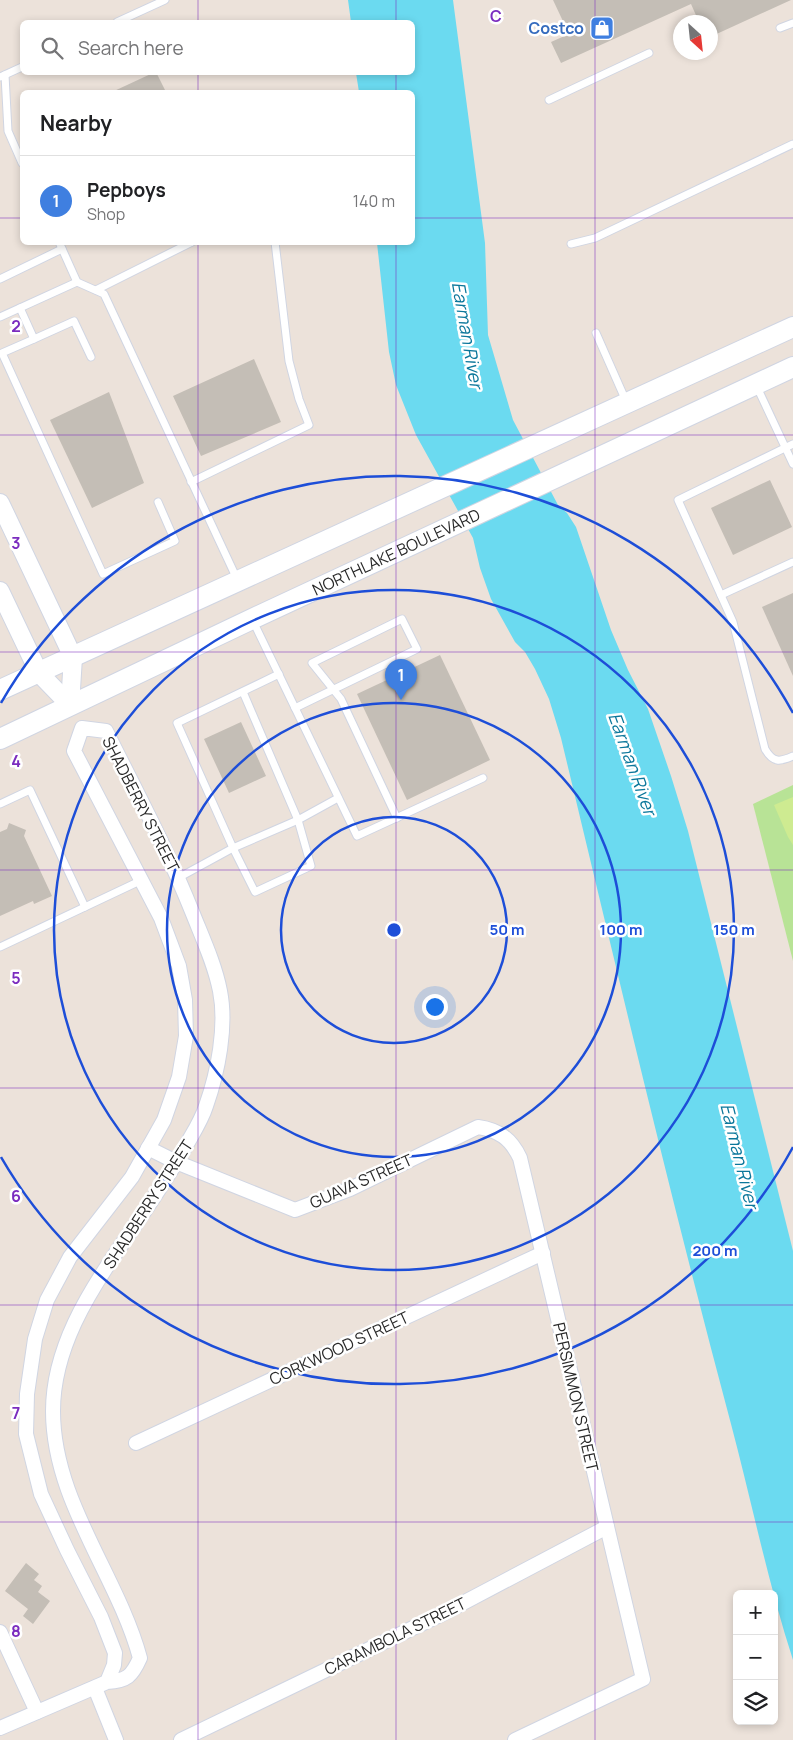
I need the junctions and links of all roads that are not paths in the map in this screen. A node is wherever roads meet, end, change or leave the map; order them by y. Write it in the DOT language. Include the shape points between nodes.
graph roads {
  1 [pos="165,0"];
  2 [pos="121,20"];
  3 [pos="793,23"];
  4 [pos="780,28"];
  5 [pos="649,53"];
  6 [pos="20,68"];
  7 [pos="2,76"];
  8 [pos="549,100"];
  9 [pos="8,131"];
  10 [pos="0,135"];
  11 [pos="793,144"];
  12 [pos="20,158"];
  13 [pos="571,244"];
  14 [pos="186,245"];
  15 [pos="275,245"];
  16 [pos="61,246"];
  17 [pos="0,279"];
  18 [pos="77,282"];
  19 [pos="96,290"];
  20 [pos="20,308"];
  21 [pos="0,317"];
  22 [pos="793,327"];
  23 [pos="596,332"];
  24 [pos="34,339"];
  25 [pos="91,357"];
  26 [pos="793,367"];
  27 [pos="755,384"];
  28 [pos="626,402"];
  29 [pos="793,444"];
  30 [pos="786,448"];
  31 [pos="793,464"];
  32 [pos="191,482"];
  33 [pos="158,502"];
  34 [pos="0,503"];
  35 [pos="793,562"];
  36 [pos="238,582"];
  37 [pos="0,591"];
  38 [pos="721,595"];
  39 [pos="252,619"];
  40 [pos="73,658"];
  41 [pos="39,672"];
  42 [pos="279,674"];
  43 [pos="333,689"];
  44 [pos="0,690"];
  45 [pos="242,692"];
  46 [pos="70,705"];
  47 [pos="295,708"];
  48 [pos="82,728"];
  49 [pos="0,739"];
  50 [pos="793,756"];
  51 [pos="483,778"];
  52 [pos="338,798"];
  53 [pos="0,804"];
  54 [pos="397,818"];
  55 [pos="298,820"];
  56 [pos="233,848"];
  57 [pos="178,878"];
  58 [pos="142,880"];
  59 [pos="85,907"];
  60 [pos="0,947"];
  61 [pos="489,1129"];
  62 [pos="148,1148"];
  63 [pos="176,1162"];
  64 [pos="542,1253"];
  65 [pos="136,1443"];
  66 [pos="607,1527"];
  67 [pos="0,1632"];
  68 [pos="101,1685"];
  69 [pos="37,1712"];
  70 [pos="0,1728"];
  71 [pos="116,1740"];
  72 [pos="181,1740"];
  73 [pos="515,1740"];
  1 -- 2 [label="lane"];
  3 -- 4 [label="lane"];
  5 -- 8 [label="lane"];
  6 -- 7 [label="lane"];
  7 -- 9 [label="lane"];
  9 -- 10 [label="lane"];
  9 -- 12 [label="lane"];
  11 -- 13 [label="lane" via="595,238"];
  14 -- 19 [label="lane"];
  15 -- 32 [label="lane" via="289,362 309,425"];
  16 -- 17 [label="lane"];
  16 -- 18 [label="lane"];
  18 -- 19 [label="lane"];
  18 -- 20 [label="lane"];
  19 -- 32 [label="lane" via="104,294"];
  20 -- 21 [label="lane"];
  20 -- 24 [label="lane"];
  22 -- 28 [label="main road"];
  23 -- 28 [label="lane"];
  24 -- 25 [label="lane" via="74,321"];
  24 -- 33 [label="lane" via="2,354 103,574 175,541"];
  26 -- 27 [label="main road, NORTHLAKE BOULEVARD"];
  27 -- 30 [label="lane"];
  27 -- 39 [label="main road, NORTHLAKE BOULEVARD"];
  28 -- 36 [label="main road"];
  29 -- 30 [label="lane"];
  30 -- 31 [label="lane"];
  30 -- 38 [label="lane" via="678,500"];
  32 -- 36 [label="lane"];
  34 -- 40 [label="street"];
  35 -- 38 [label="lane"];
  36 -- 40 [label="main road"];
  37 -- 41 [label="street"];
  38 -- 50 [label="lane" via="733,622 765,749 775,760"];
  39 -- 42 [label="lane"];
  39 -- 46 [label="main road, NORTHLAKE BOULEVARD"];
  40 -- 41 [label="main road"];
  40 -- 46 [label="street"];
  41 -- 44 [label="main road"];
  41 -- 46 [label="street"];
  42 -- 45 [label="lane"];
  42 -- 47 [label="lane"];
  43 -- 43 [label="lane" via="417,649 402,619 312,663"];
  43 -- 47 [label="lane"];
  43 -- 54 [label="lane"];
  45 -- 55 [label="lane"];
  45 -- 56 [label="lane" via="177,723"];
  46 -- 48 [label="street, SHADBERRY STREET"];
  46 -- 49 [label="main road, NORTHLAKE BOULEVARD"];
  47 -- 52 [label="lane"];
  48 -- 57 [label="street, SHADBERRY STREET" via="106,731"];
  48 -- 58 [label="street, SHADBERRY STREET" via="74,751"];
  51 -- 54 [label="lane"];
  52 -- 54 [label="lane" via="357,836"];
  52 -- 55 [label="lane"];
  53 -- 59 [label="lane" via="30,790"];
  55 -- 56 [label="lane"];
  55 -- 56 [label="lane" via="311,866 256,892"];
  56 -- 57 [label="lane"];
  57 -- 63 [label="street, SHADBERRY STREET" via="207,948 220,992 222,1015 218,1065 206,1107"];
  58 -- 59 [label="lane"];
  58 -- 62 [label="street, SHADBERRY STREET" via="161,918 178,966 185,1000 186,1036 179,1077 164,1120"];
  59 -- 60 [label="lane"];
  61 -- 63 [label="street, GUAVA STREET" via="478,1127 350,1189 295,1210"];
  61 -- 64 [label="street, PERSIMMON STREET" via="500,1133 516,1148"];
  62 -- 63 [label="street, GUAVA STREET"];
  62 -- 68 [label="street, SHADBERRY STREET" via="132,1177 70,1256 47,1300 35,1339 27,1394 26,1434 42,1494 115,1653 114,1664"];
  63 -- 68 [label="street, SHADBERRY STREET" via="99,1278 77,1318 54,1387 57,1453 62,1474 135,1639 140,1658 134,1671 122,1681"];
  64 -- 65 [label="street, CORKWOOD STREET"];
  64 -- 66 [label="street, PERSIMMON STREET"];
  66 -- 72 [label="street, CARAMBOLA STREET" via="444,1613"];
  66 -- 73 [label="street, PERSIMMON STREET" via="643,1679"];
  67 -- 69 [label="street"];
  68 -- 69 [label="street"];
  68 -- 71 [label="street"];
  69 -- 70 [label="street"];
}
